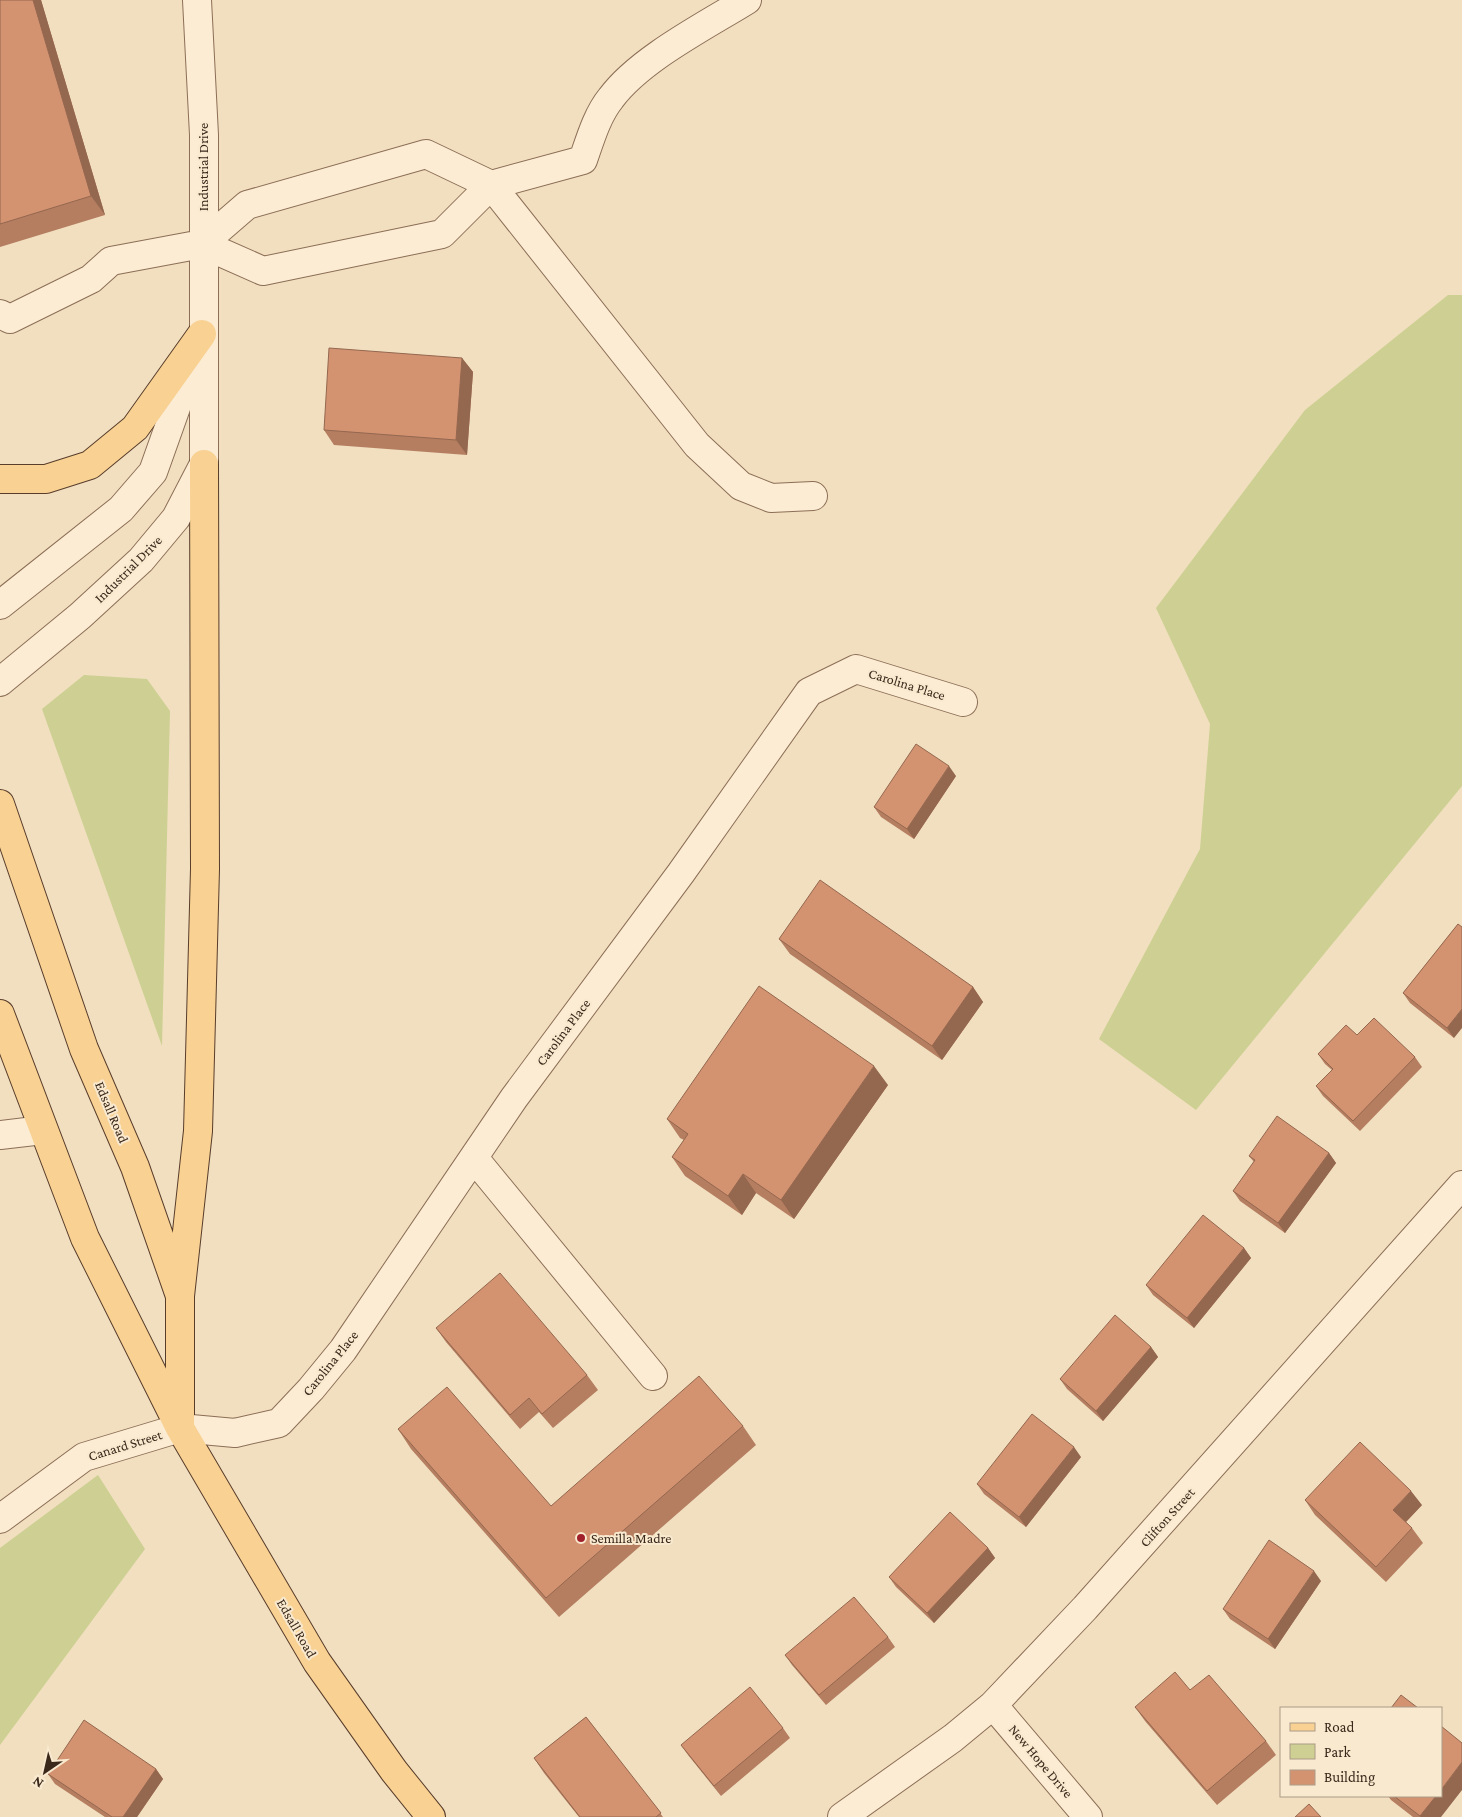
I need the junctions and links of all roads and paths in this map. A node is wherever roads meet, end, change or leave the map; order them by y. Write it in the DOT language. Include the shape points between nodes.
graph roads {
  1 [pos="197,0"];
  2 [pos="747,0"];
  3 [pos="491,185"];
  4 [pos="202,244"];
  5 [pos="0,314"];
  6 [pos="202,334"];
  7 [pos="204,464"];
  8 [pos="0,479"];
  9 [pos="813,496"];
  10 [pos="0,605"];
  11 [pos="0,682"];
  12 [pos="963,702"];
  13 [pos="0,804"];
  14 [pos="0,1014"];
  15 [pos="43,1130"];
  16 [pos="0,1135"];
  17 [pos="474,1158"];
  18 [pos="1462,1185"];
  19 [pos="180,1296"];
  20 [pos="653,1376"];
  21 [pos="180,1428"];
  22 [pos="0,1519"];
  23 [pos="993,1704"];
  24 [pos="431,1817"];
  25 [pos="842,1817"];
  26 [pos="1088,1817"];
  1 -- 4 [label="street, Industrial Drive" via="204,135"];
  2 -- 3 [label="street" via="637,70 610,98 583,160"];
  3 -- 4 [label="street" via="426,154 247,205"];
  3 -- 4 [label="street" via="442,234 262,271"];
  3 -- 9 [label="street" via="697,445 741,486 771,498"];
  4 -- 5 [label="street" via="111,261 91,279 10,319"];
  4 -- 6 [label="street, Industrial Drive"];
  6 -- 7 [label="street, Industrial Drive"];
  6 -- 8 [label="main road" via="135,428 90,465 46,479"];
  6 -- 10 [label="street, Industrial Drive" via="153,472 121,509"];
  7 -- 11 [label="street, Industrial Drive" via="176,518 141,560"];
  7 -- 19 [label="main road" via="205,878 198,1131"];
  12 -- 17 [label="street, Carolina Place" via="856,669 809,692 514,1098"];
  13 -- 19 [label="main road, Edsall Road" via="84,1049 135,1167"];
  14 -- 15 [label="main road, Edsall Road"];
  15 -- 16 [label="street"];
  15 -- 21 [label="main road, Edsall Road" via="85,1238"];
  17 -- 20 [label="street"];
  17 -- 21 [label="street, Carolina Place" via="343,1350 279,1423 235,1433"];
  18 -- 23 [label="street, Clifton Street" via="1085,1608"];
  19 -- 21 [label="main road, Edsall Road"];
  21 -- 22 [label="street, Canard Street" via="84,1457"];
  21 -- 24 [label="main road, Edsall Road" via="317,1662 394,1771"];
  23 -- 25 [label="street, Clifton Street" via="954,1738"];
  23 -- 26 [label="street, New Hope Drive"];
}
